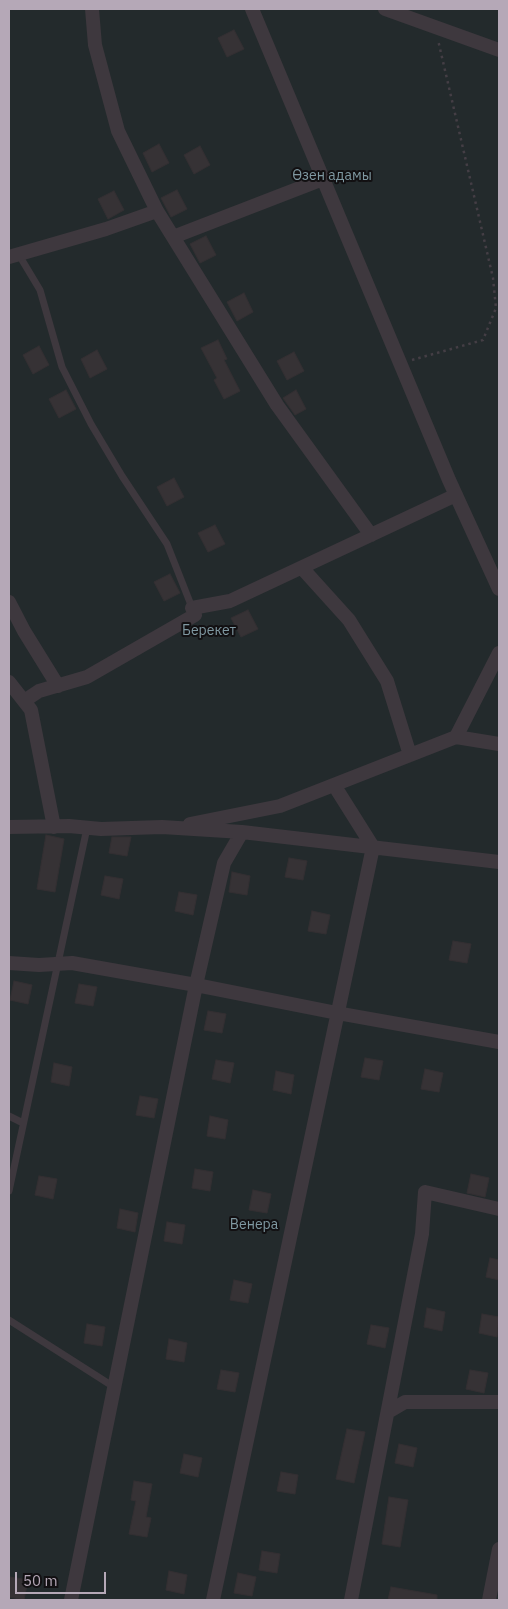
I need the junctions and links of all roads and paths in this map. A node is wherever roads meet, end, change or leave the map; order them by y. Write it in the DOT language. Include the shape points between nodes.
graph roads {
  1 [pos="92,9"];
  2 [pos="252,9"];
  3 [pos="385,9"];
  4 [pos="435,27"];
  5 [pos="499,50"];
  6 [pos="323,179"];
  7 [pos="157,212"];
  8 [pos="174,237"];
  9 [pos="14,256"];
  10 [pos="401,364"];
  11 [pos="456,495"];
  12 [pos="371,535"];
  13 [pos="302,568"];
  14 [pos="499,589"];
  15 [pos="9,602"];
  16 [pos="194,612"];
  17 [pos="499,653"];
  18 [pos="9,682"];
  19 [pos="58,686"];
  20 [pos="24,702"];
  21 [pos="456,737"];
  22 [pos="499,744"];
  23 [pos="410,755"];
  24 [pos="334,785"];
  25 [pos="54,826"];
  26 [pos="9,827"];
  27 [pos="87,828"];
  28 [pos="172,828"];
  29 [pos="242,832"];
  30 [pos="373,847"];
  31 [pos="499,862"];
  32 [pos="9,963"];
  33 [pos="57,964"];
  34 [pos="196,985"];
  35 [pos="338,1013"];
  36 [pos="499,1042"];
  37 [pos="9,1116"];
  38 [pos="23,1123"];
  39 [pos="9,1191"];
  40 [pos="499,1209"];
  41 [pos="9,1320"];
  42 [pos="114,1387"];
  43 [pos="499,1402"];
  44 [pos="388,1412"];
  45 [pos="499,1549"];
  46 [pos="71,1600"];
  47 [pos="213,1600"];
  48 [pos="352,1600"];
  49 [pos="489,1600"];
  1 -- 7 [label="street" via="95,44 118,131"];
  2 -- 6 [label="street"];
  3 -- 4 [label="street"];
  4 -- 5 [label="street"];
  4 -- 10 [label="path" via="493,278 496,308 483,340"];
  6 -- 8 [label="street"];
  6 -- 10 [label="street"];
  7 -- 8 [label="street"];
  7 -- 9 [label="street"];
  8 -- 12 [label="street" via="277,405"];
  9 -- 16 [label="lane" via="40,290 62,367 113,462 167,544"];
  10 -- 11 [label="street"];
  11 -- 12 [label="street"];
  11 -- 14 [label="street"];
  12 -- 13 [label="street"];
  13 -- 16 [label="street" via="230,601"];
  13 -- 23 [label="street" via="349,620 387,681"];
  15 -- 19 [label="street"];
  16 -- 19 [label="street" via="88,677"];
  17 -- 21 [label="street"];
  18 -- 20 [label="street"];
  19 -- 20 [label="street" via="39,691"];
  20 -- 25 [label="street" via="31,710"];
  21 -- 22 [label="street"];
  21 -- 23 [label="street"];
  23 -- 24 [label="street"];
  24 -- 28 [label="street" via="280,806"];
  24 -- 30 [label="street"];
  25 -- 26 [label="street"];
  25 -- 27 [label="street"];
  27 -- 28 [label="street"];
  27 -- 33 [label="lane"];
  28 -- 29 [label="street"];
  29 -- 30 [label="street"];
  29 -- 34 [label="street" via="224,863"];
  30 -- 31 [label="street"];
  30 -- 35 [label="street"];
  32 -- 33 [label="street"];
  33 -- 34 [label="street" via="72,963"];
  33 -- 38 [label="lane"];
  34 -- 35 [label="street"];
  34 -- 42 [label="street"];
  35 -- 36 [label="street"];
  35 -- 47 [label="street"];
  37 -- 38 [label="lane"];
  38 -- 39 [label="lane"];
  40 -- 44 [label="street" via="425,1192 422,1234"];
  41 -- 42 [label="lane"];
  42 -- 46 [label="street"];
  43 -- 44 [label="street" via="405,1402"];
  44 -- 48 [label="street"];
  45 -- 49 [label="street"];
}
